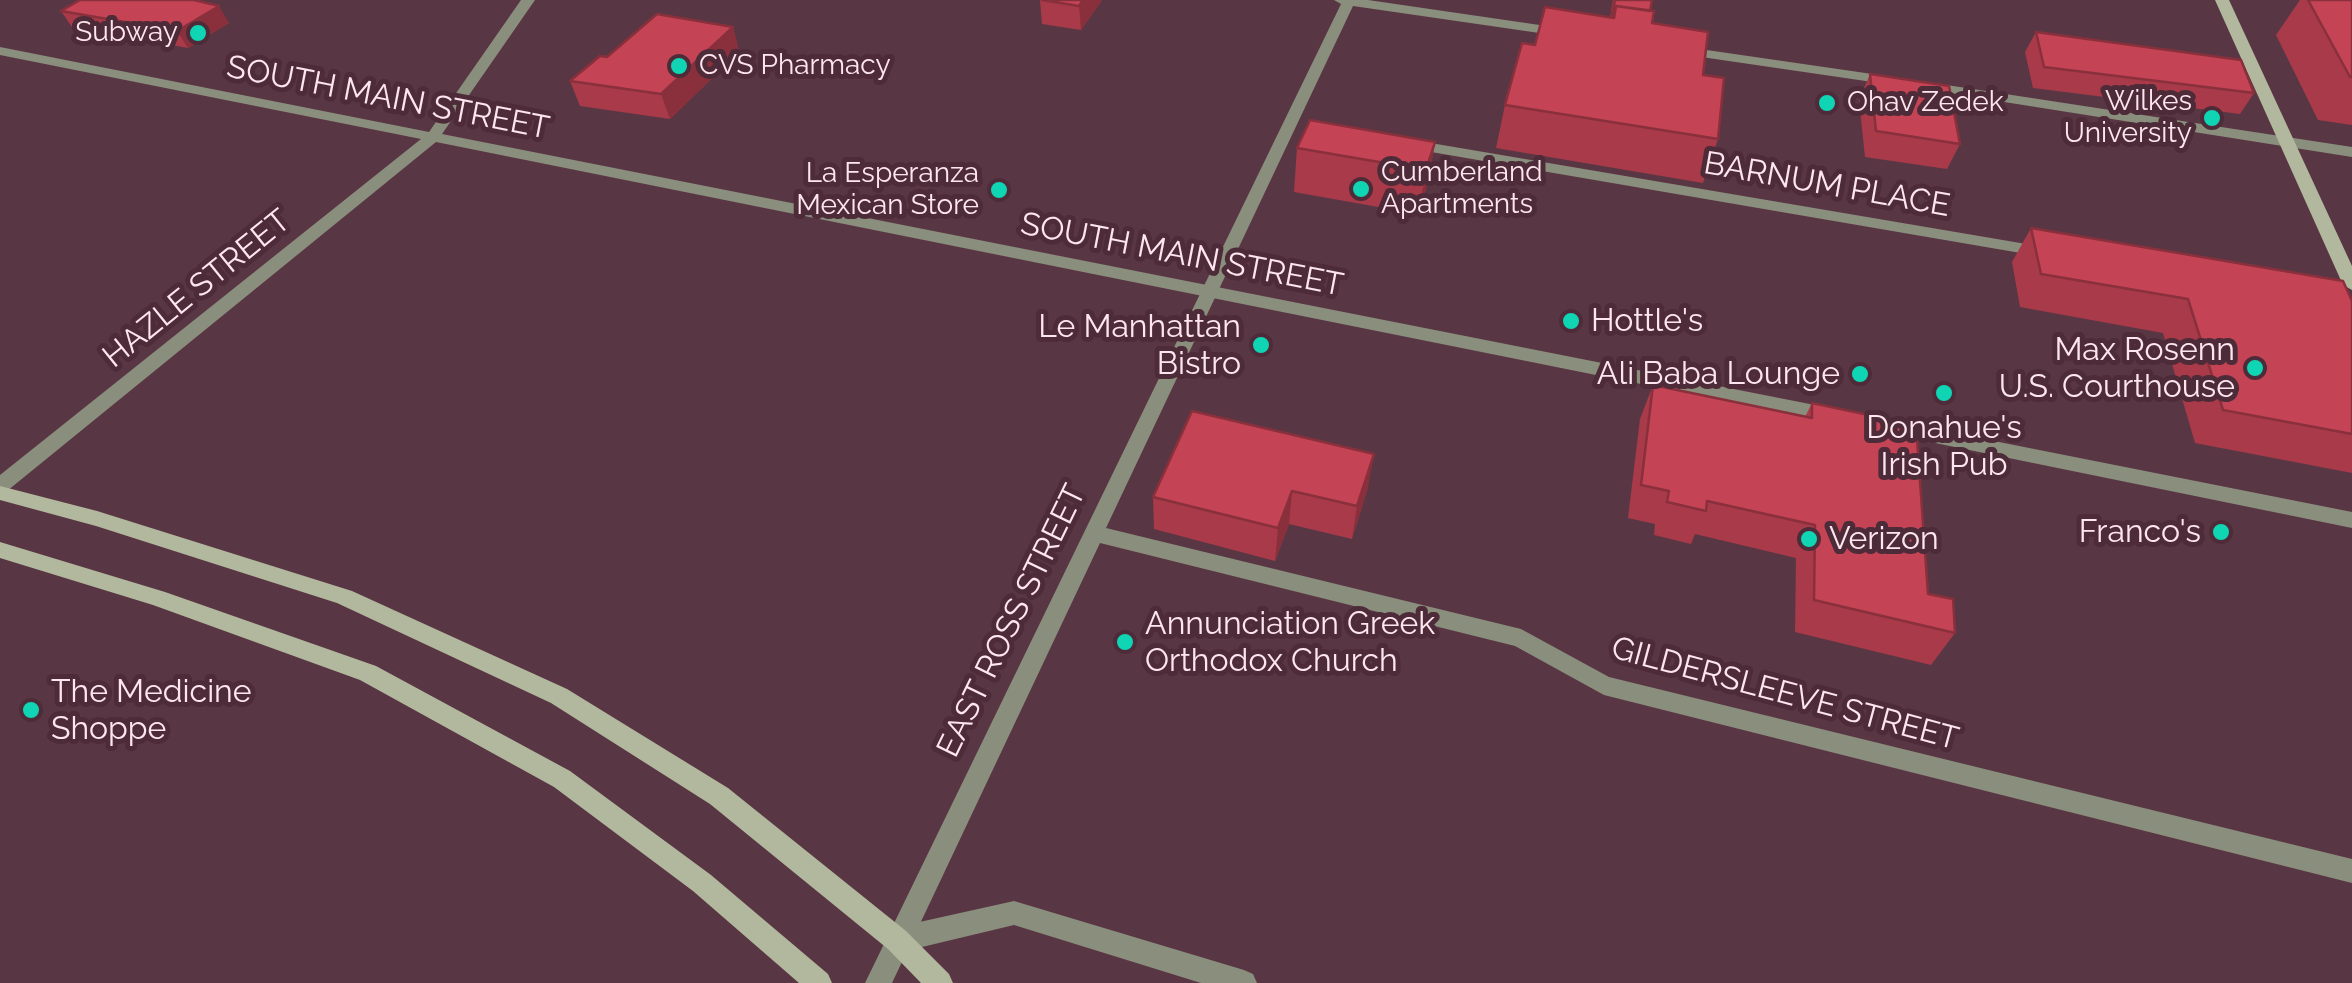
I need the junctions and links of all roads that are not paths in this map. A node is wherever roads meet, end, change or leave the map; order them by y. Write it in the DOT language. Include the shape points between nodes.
graph roads {
  1 [pos="528,0"];
  2 [pos="1341,0"];
  3 [pos="2222,0"];
  4 [pos="1349,1"];
  5 [pos="1575,34"];
  6 [pos="1660,47"];
  7 [pos="0,51"];
  8 [pos="432,138"];
  9 [pos="1381,140"];
  10 [pos="2287,142"];
  11 [pos="2352,152"];
  12 [pos="2054,254"];
  13 [pos="2352,285"];
  14 [pos="1212,290"];
  15 [pos="1845,418"];
  16 [pos="1884,426"];
  17 [pos="0,489"];
  18 [pos="2352,520"];
  19 [pos="1093,533"];
  20 [pos="0,550"];
  21 [pos="2352,872"];
  22 [pos="897,940"];
  23 [pos="819,983"];
  24 [pos="878,983"];
  25 [pos="940,983"];
  26 [pos="1244,983"];
  1 -- 8 [label="street, HAZLE STREET"];
  2 -- 4 [label="street"];
  3 -- 10 [label="main road"];
  4 -- 5 [label="street"];
  4 -- 14 [label="street, EAST ROSS STREET" via="1300,126"];
  6 -- 10 [label="street"];
  7 -- 8 [label="street, SOUTH MAIN STREET"];
  8 -- 14 [label="street, SOUTH MAIN STREET"];
  8 -- 17 [label="street, HAZLE STREET"];
  9 -- 12 [label="street, BARNUM PLACE"];
  10 -- 11 [label="street"];
  10 -- 13 [label="main road"];
  14 -- 15 [label="street, SOUTH MAIN STREET"];
  14 -- 19 [label="street, EAST ROSS STREET"];
  16 -- 18 [label="street"];
  17 -- 22 [label="main road" via="344,596 559,696 719,796"];
  19 -- 21 [label="street, GILDERSLEEVE STREET" via="1520,638 1604,685"];
  19 -- 22 [label="street, EAST ROSS STREET"];
  20 -- 23 [label="main road" via="368,674 562,779 702,883"];
  22 -- 24 [label="street, EAST ROSS STREET"];
  22 -- 25 [label="main road"];
  22 -- 26 [label="street" via="1014,913"];
}
